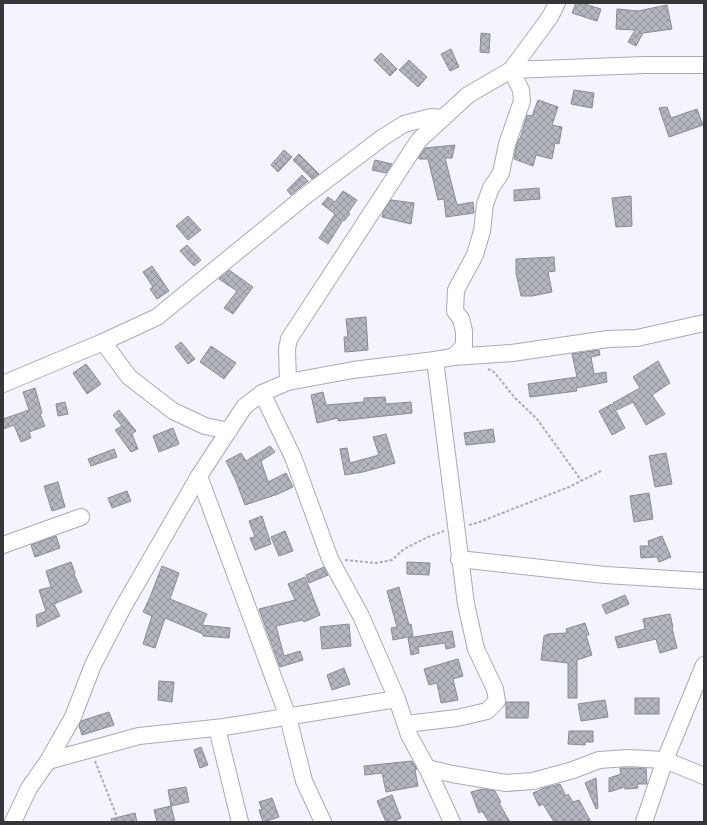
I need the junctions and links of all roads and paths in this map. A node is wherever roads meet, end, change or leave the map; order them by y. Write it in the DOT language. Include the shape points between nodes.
graph roads {
  1 [pos="557,3"];
  2 [pos="704,65"];
  3 [pos="511,70"];
  4 [pos="443,118"];
  5 [pos="704,323"];
  6 [pos="103,342"];
  7 [pos="453,357"];
  8 [pos="435,360"];
  9 [pos="483,366"];
  10 [pos="288,382"];
  11 [pos="3,384"];
  12 [pos="262,393"];
  13 [pos="229,431"];
  14 [pos="199,476"];
  15 [pos="581,480"];
  16 [pos="81,517"];
  17 [pos="3,545"];
  18 [pos="459,560"];
  19 [pos="704,581"];
  20 [pos="704,665"];
  21 [pos="397,699"];
  22 [pos="288,717"];
  23 [pos="406,724"];
  24 [pos="217,728"];
  25 [pos="90,749"];
  26 [pos="665,760"];
  27 [pos="48,761"];
  28 [pos="427,768"];
  29 [pos="704,776"];
  30 [pos="13,822"];
  31 [pos="119,822"];
  32 [pos="240,822"];
  33 [pos="324,822"];
  34 [pos="452,822"];
  35 [pos="644,822"];
  1 -- 3 [label="street" via="550,17"];
  2 -- 3 [label="street"];
  3 -- 4 [label="street" via="468,95"];
  3 -- 7 [label="street" via="521,90 522,101 507,144 501,173 491,188 485,204 482,231 475,256 456,290 455,311 464,330 464,346"];
  4 -- 6 [label="street" via="431,117 404,124 382,138 304,197 157,317"];
  4 -- 10 [label="street" via="419,140 289,338"];
  5 -- 7 [label="street" via="637,338 608,339 512,353"];
  6 -- 11 [label="street"];
  6 -- 13 [label="street" via="129,377 173,412 205,426"];
  7 -- 8 [label="street"];
  8 -- 10 [label="street" via="353,370"];
  8 -- 18 [label="street"];
  9 -- 15 [label="path" via="495,372 514,397 537,419"];
  10 -- 12 [label="street"];
  12 -- 13 [label="street" via="244,407"];
  12 -- 21 [label="street" via="293,457 330,559 361,616"];
  13 -- 14 [label="street"];
  14 -- 22 [label="street"];
  14 -- 27 [label="street" via="111,630 93,665 73,717"];
  16 -- 17 [label="street"];
  18 -- 19 [label="street" via="605,575"];
  18 -- 23 [label="street" via="476,649 495,689 497,701 487,711 457,718"];
  20 -- 26 [label="street"];
  21 -- 22 [label="street"];
  21 -- 23 [label="street"];
  22 -- 24 [label="street"];
  22 -- 33 [label="street" via="304,781"];
  23 -- 28 [label="street" via="409,735"];
  24 -- 25 [label="street" via="139,736"];
  24 -- 32 [label="street"];
  25 -- 27 [label="street"];
  25 -- 31 [label="path"];
  26 -- 28 [label="street" via="599,760 533,781 506,783"];
  26 -- 29 [label="street"];
  26 -- 35 [label="street"];
  27 -- 30 [label="street" via="29,788"];
  28 -- 34 [label="street"];
}
